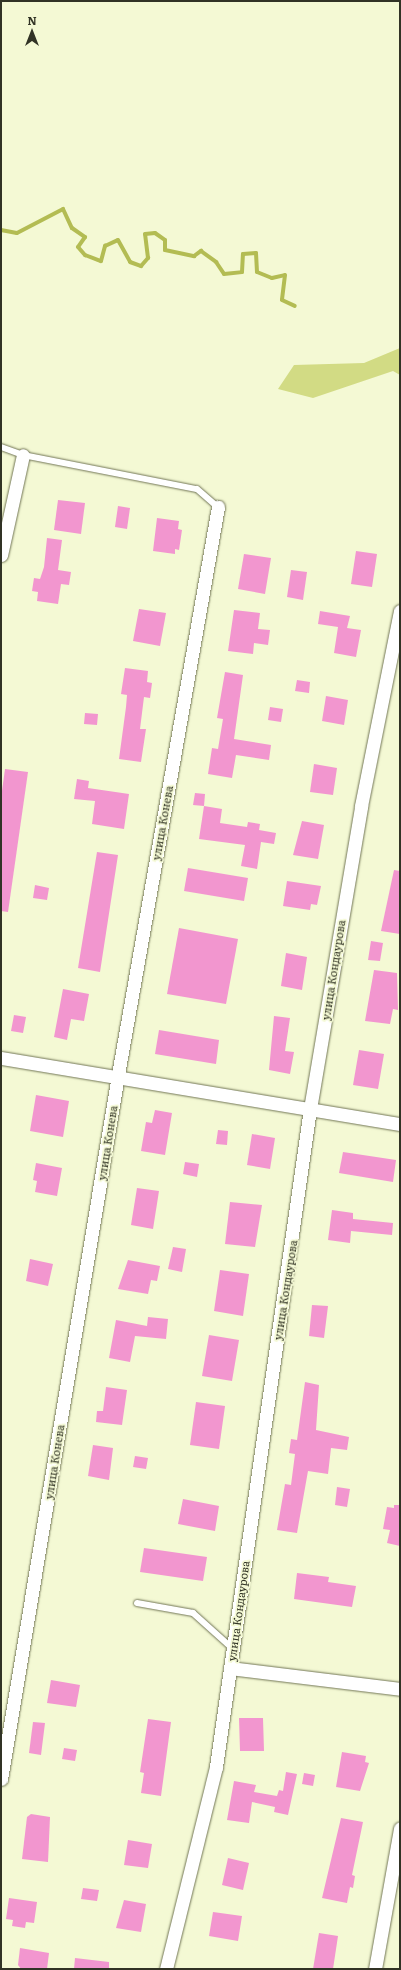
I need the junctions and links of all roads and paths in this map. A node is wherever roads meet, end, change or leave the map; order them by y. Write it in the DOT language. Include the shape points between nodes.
graph roads {
  1 [pos="1,447"];
  2 [pos="23,455"];
  3 [pos="218,507"];
  4 [pos="1,555"];
  5 [pos="400,610"];
  6 [pos="1,1058"];
  7 [pos="118,1076"];
  8 [pos="310,1109"];
  9 [pos="400,1124"];
  10 [pos="137,1603"];
  11 [pos="232,1648"];
  12 [pos="230,1668"];
  13 [pos="400,1689"];
  14 [pos="1,1779"];
  15 [pos="400,1828"];
  16 [pos="166,1969"];
  17 [pos="375,1969"];
  1 -- 2 [label="lane"];
  2 -- 3 [label="lane" via="197,489"];
  2 -- 4 [label="street"];
  3 -- 7 [label="street, улица Конева"];
  5 -- 8 [label="street, улица Кондаурова" via="361,806"];
  6 -- 7 [label="street"];
  7 -- 8 [label="street"];
  7 -- 14 [label="street, улица Конева"];
  8 -- 9 [label="street"];
  8 -- 11 [label="street, улица Кондаурова"];
  10 -- 11 [label="lane" via="193,1613"];
  11 -- 12 [label="street, улица Кондаурова"];
  12 -- 13 [label="street"];
  12 -- 16 [label="street, улица Кондаурова" via="216,1768"];
  15 -- 17 [label="street"];
}
